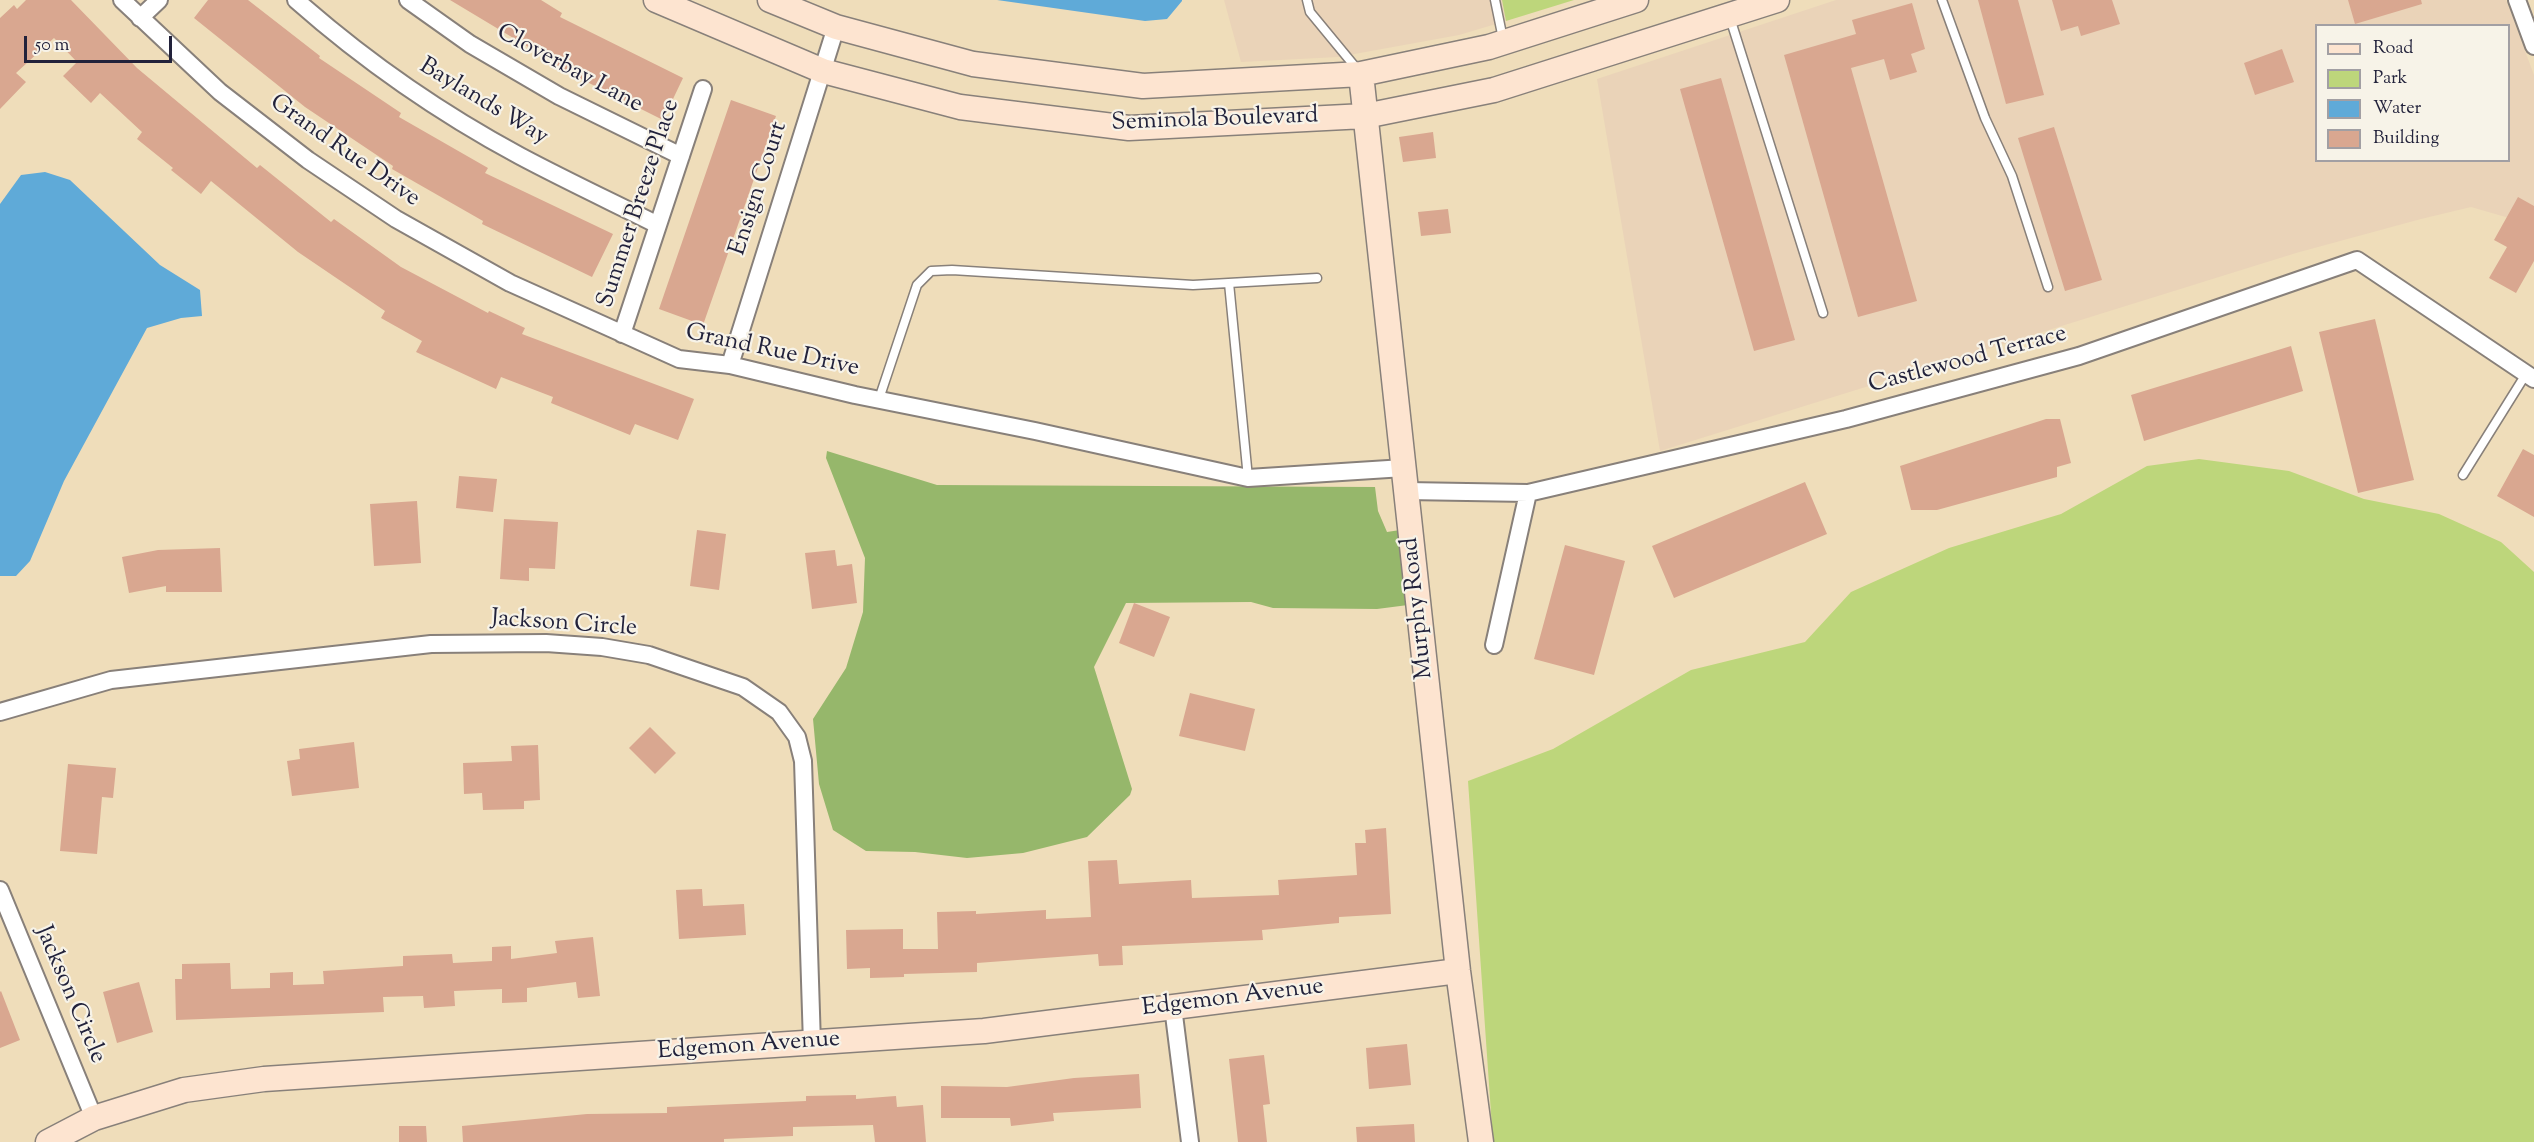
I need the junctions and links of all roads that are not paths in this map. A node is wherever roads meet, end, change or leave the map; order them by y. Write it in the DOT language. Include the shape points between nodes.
graph roads {
  1 [pos="122,0"];
  2 [pos="159,0"];
  3 [pos="296,0"];
  4 [pos="408,0"];
  5 [pos="656,0"];
  6 [pos="770,0"];
  7 [pos="1307,0"];
  8 [pos="1495,0"];
  9 [pos="1636,0"];
  10 [pos="1777,0"];
  11 [pos="1942,0"];
  12 [pos="2517,0"];
  13 [pos="1729,15"];
  14 [pos="140,18"];
  15 [pos="836,27"];
  16 [pos="1504,43"];
  17 [pos="2534,46"];
  18 [pos="823,71"];
  19 [pos="1361,74"];
  20 [pos="703,89"];
  21 [pos="1365,116"];
  22 [pos="681,156"];
  23 [pos="658,225"];
  24 [pos="1317,278"];
  25 [pos="1229,283"];
  26 [pos="2048,286"];
  27 [pos="1823,314"];
  28 [pos="622,334"];
  29 [pos="730,365"];
  30 [pos="2531,371"];
  31 [pos="879,399"];
  32 [pos="2463,475"];
  33 [pos="1248,478"];
  34 [pos="1405,480"];
  35 [pos="1528,493"];
  36 [pos="1494,645"];
  37 [pos="0,712"];
  38 [pos="0,890"];
  39 [pos="1458,971"];
  40 [pos="1173,1007"];
  41 [pos="812,1044"];
  42 [pos="94,1118"];
  43 [pos="48,1142"];
  44 [pos="1190,1142"];
  45 [pos="1481,1142"];
  1 -- 14 [label="street, Grand Rue Drive"];
  2 -- 14 [label="street"];
  3 -- 23 [label="street, Baylands Way" via="342,40 428,100 518,155"];
  4 -- 22 [label="street, Cloverbay Lane" via="470,44 559,96"];
  5 -- 18 [label="street, Seminola Boulevard"];
  6 -- 15 [label="street, Seminola Boulevard"];
  7 -- 19 [label="lane" via="1310,12"];
  8 -- 16 [label="lane"];
  9 -- 16 [label="street, Seminola Boulevard"];
  10 -- 13 [label="street, Seminola Boulevard"];
  11 -- 26 [label="lane" via="1985,118 2012,176"];
  12 -- 17 [label="street"];
  13 -- 21 [label="street, Seminola Boulevard" via="1494,90"];
  13 -- 27 [label="lane"];
  14 -- 28 [label="street, Grand Rue Drive" via="220,92 308,160 396,219 510,283"];
  15 -- 18 [label="street, Ensign Court"];
  15 -- 19 [label="street, Seminola Boulevard" via="973,64 1143,86"];
  16 -- 19 [label="street, Seminola Boulevard"];
  18 -- 21 [label="street, Seminola Boulevard" via="960,107 1129,128"];
  18 -- 29 [label="street, Ensign Court"];
  19 -- 21 [label="street, Murphy Road"];
  20 -- 22 [label="street, Summer Breeze Place"];
  21 -- 34 [label="street, Murphy Road"];
  22 -- 23 [label="street, Summer Breeze Place"];
  23 -- 28 [label="street, Summer Breeze Place"];
  24 -- 25 [label="lane"];
  25 -- 31 [label="lane" via="1193,285 931,271 917,285"];
  25 -- 33 [label="lane"];
  28 -- 29 [label="street, Grand Rue Drive" via="679,359"];
  29 -- 31 [label="street, Grand Rue Drive"];
  30 -- 32 [label="lane"];
  30 -- 35 [label="street, Castlewood Terrace" via="2357,260 2079,356 1846,419"];
  31 -- 33 [label="street, Grand Rue Drive"];
  33 -- 34 [label="street, Grand Rue Drive"];
  34 -- 35 [label="street, Grand Rue Drive"];
  34 -- 39 [label="street, Murphy Road"];
  35 -- 36 [label="street"];
  37 -- 41 [label="street, Jackson Circle" via="111,681 431,644 546,643 602,647 649,655 744,687 779,712 797,737 803,761"];
  38 -- 42 [label="street, Jackson Circle"];
  39 -- 40 [label="street, Edgemon Avenue"];
  39 -- 45 [label="street, Murphy Road"];
  40 -- 41 [label="street, Edgemon Avenue" via="984,1031"];
  40 -- 44 [label="street"];
  41 -- 42 [label="street, Edgemon Avenue" via="264,1079 184,1090"];
  42 -- 43 [label="street, Edgemon Avenue"];
}
